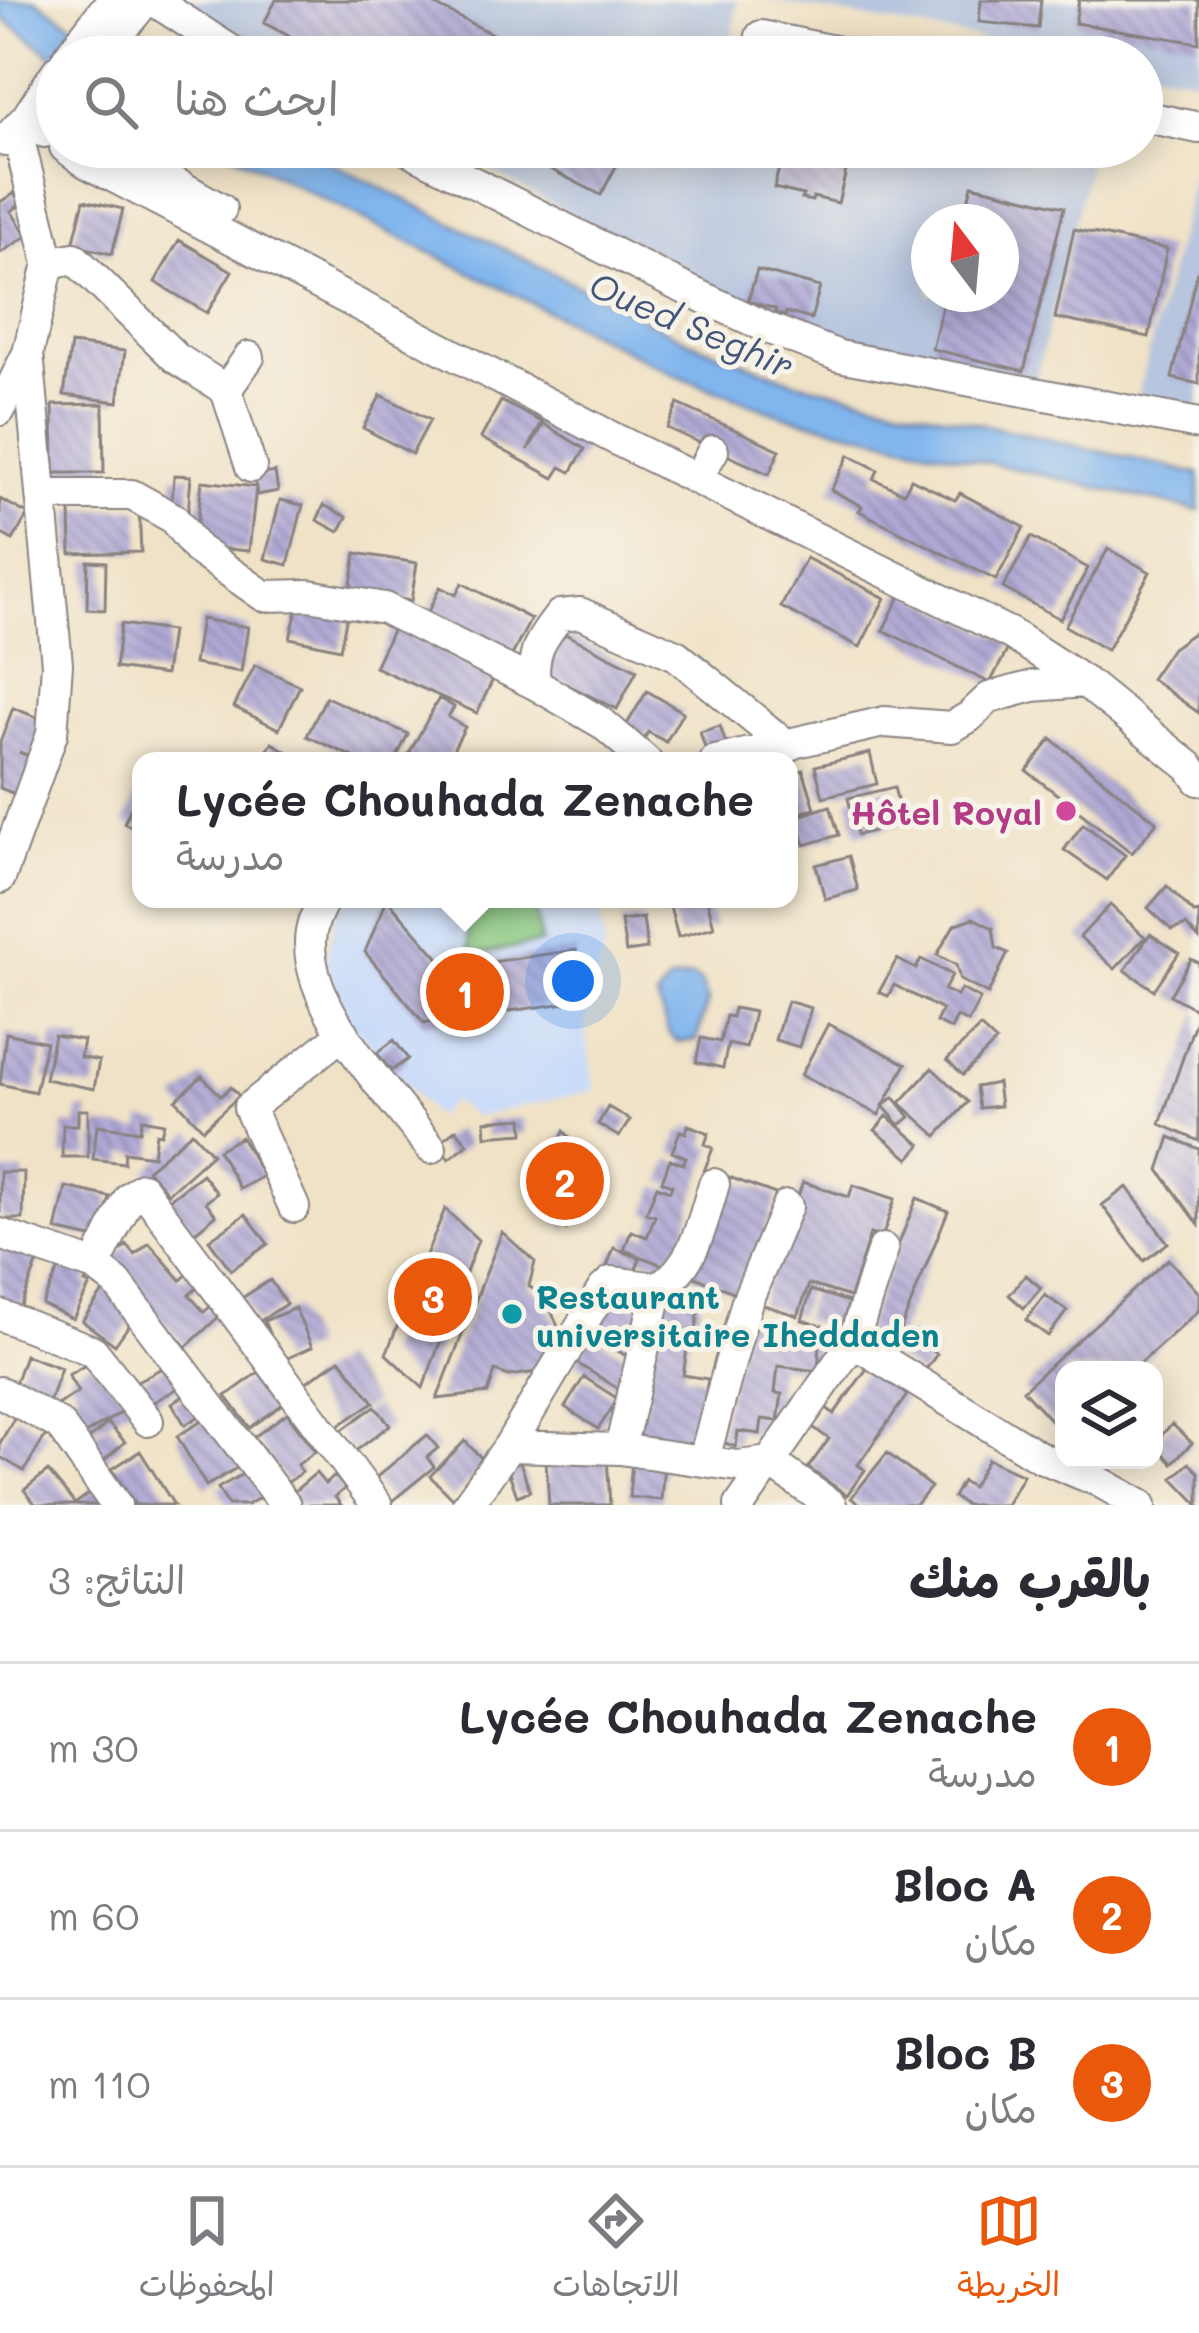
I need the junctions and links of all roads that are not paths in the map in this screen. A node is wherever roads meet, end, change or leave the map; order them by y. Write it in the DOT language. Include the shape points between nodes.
graph roads {
  1 [pos="137,2"];
  2 [pos="109,36"];
  3 [pos="114,36"];
  4 [pos="201,36"];
  5 [pos="1163,120"];
  6 [pos="1199,128"];
  7 [pos="46,168"];
  8 [pos="97,168"];
  9 [pos="149,168"];
  10 [pos="445,168"];
  11 [pos="49,263"];
  12 [pos="28,353"];
  13 [pos="249,357"];
  14 [pos="226,389"];
  15 [pos="2,405"];
  16 [pos="1199,424"];
  17 [pos="251,467"];
  18 [pos="41,495"];
  19 [pos="1085,682"];
  20 [pos="535,684"];
  21 [pos="788,747"];
  22 [pos="636,752"];
  23 [pos="762,752"];
  24 [pos="1199,753"];
  25 [pos="1199,780"];
  26 [pos="0,878"];
  27 [pos="320,908"];
  28 [pos="344,1034"];
  29 [pos="431,1148"];
  30 [pos="714,1184"];
  31 [pos="788,1206"];
  32 [pos="294,1207"];
  33 [pos="0,1234"];
  34 [pos="883,1250"];
  35 [pos="95,1267"];
  36 [pos="658,1288"];
  37 [pos="0,1315"];
  38 [pos="853,1342"];
  39 [pos="0,1392"];
  40 [pos="148,1421"];
  41 [pos="509,1446"];
  42 [pos="620,1449"];
  43 [pos="704,1459"];
  44 [pos="770,1462"];
  45 [pos="115,1504"];
  46 [pos="284,1505"];
  47 [pos="377,1505"];
  48 [pos="467,1505"];
  49 [pos="740,1505"];
  50 [pos="831,1505"];
  51 [pos="1141,1505"];
  1 -- 2 [label="street"];
  1 -- 3 [label="street"];
  1 -- 4 [label="street"];
  5 -- 6 [label="street"];
  7 -- 11 [label="street"];
  8 -- 19 [label="street" via="619,441 1011,634"];
  9 -- 24 [label="street" via="338,275 989,603 1096,667"];
  10 -- 16 [label="street" via="838,356"];
  11 -- 12 [label="street"];
  11 -- 14 [label="street" via="74,257 176,358"];
  12 -- 15 [label="street"];
  12 -- 18 [label="street"];
  13 -- 14 [label="street"];
  14 -- 17 [label="street"];
  18 -- 20 [label="street" via="132,495 172,518 196,549 263,596 384,608"];
  18 -- 26 [label="street" via="57,664 52,734"];
  19 -- 21 [label="street" via="988,698 952,727 884,722"];
  19 -- 25 [label="street"];
  20 -- 21 [label="street" via="536,648 560,615 580,613 676,655"];
  20 -- 22 [label="street"];
  21 -- 23 [label="street"];
  27 -- 28 [label="street" via="310,946"];
  28 -- 29 [label="street"];
  28 -- 32 [label="street" via="249,1108"];
  30 -- 36 [label="street" via="679,1276"];
  31 -- 43 [label="street" via="747,1301"];
  33 -- 35 [label="street"];
  34 -- 38 [label="street"];
  35 -- 46 [label="street" via="117,1282"];
  35 -- 47 [label="street" via="129,1198 142,1188"];
  36 -- 41 [label="street" via="611,1282 603,1289"];
  36 -- 42 [label="street"];
  37 -- 40 [label="street" via="94,1351"];
  38 -- 44 [label="street"];
  38 -- 51 [label="street" via="1040,1456"];
  39 -- 45 [label="street" via="60,1425"];
  41 -- 42 [label="street"];
  41 -- 48 [label="street"];
  42 -- 43 [label="street"];
  43 -- 44 [label="street"];
  44 -- 49 [label="street"];
  44 -- 50 [label="street"];
}
